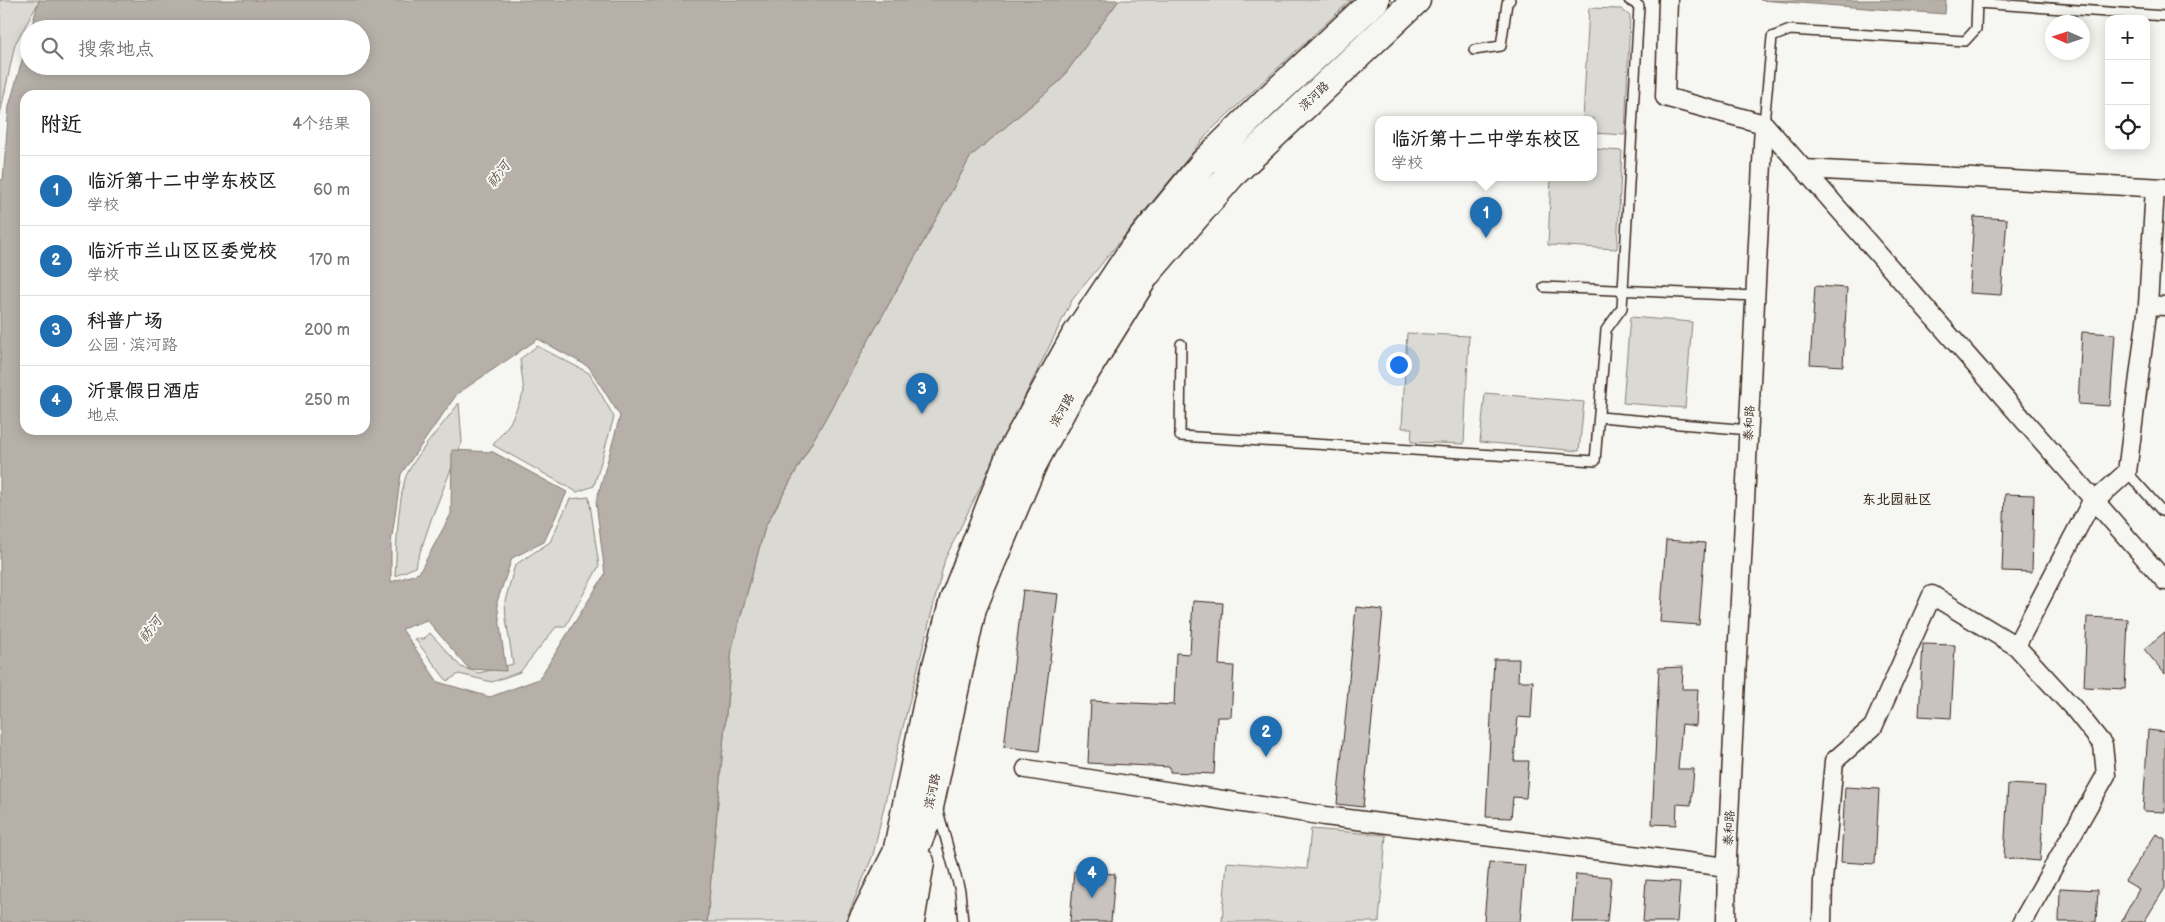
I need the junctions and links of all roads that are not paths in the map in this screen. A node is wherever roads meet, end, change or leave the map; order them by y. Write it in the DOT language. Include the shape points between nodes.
graph roads {
  1 [pos="1375,0"];
  2 [pos="1416,0"];
  3 [pos="1510,0"];
  4 [pos="1629,0"];
  5 [pos="1668,0"];
  6 [pos="1977,2"];
  7 [pos="2165,16"];
  8 [pos="1474,50"];
  9 [pos="1764,124"];
  10 [pos="1804,169"];
  11 [pos="2160,188"];
  12 [pos="1544,287"];
  13 [pos="1623,291"];
  14 [pos="1756,296"];
  15 [pos="2156,306"];
  16 [pos="1181,344"];
  17 [pos="1600,417"];
  18 [pos="1749,430"];
  19 [pos="2127,472"];
  20 [pos="2094,500"];
  21 [pos="2165,512"];
  22 [pos="2165,582"];
  23 [pos="2016,646"];
  24 [pos="1026,769"];
  25 [pos="929,808"];
  26 [pos="1727,867"];
  27 [pos="862,922"];
  28 [pos="884,922"];
  29 [pos="910,922"];
  30 [pos="963,922"];
  31 [pos="1726,922"];
  32 [pos="1822,922"];
  33 [pos="2022,922"];
  1 -- 27 [label="main road, 滨河路" via="1204,163 1133,250 1075,337 1012,451 954,600 930,692 897,853"];
  2 -- 25 [label="main road, 滨河路" via="1231,175 1145,275 1064,406 1032,465 972,608"];
  3 -- 8 [label="lane" via="1501,46"];
  4 -- 13 [label="lane" via="1639,6"];
  5 -- 9 [label="street" via="1665,97"];
  6 -- 7 [label="lane"];
  6 -- 9 [label="lane" via="1976,29 1965,41 1790,30 1772,37"];
  9 -- 10 [label="street"];
  9 -- 14 [label="street, 泰和路"];
  10 -- 11 [label="street"];
  10 -- 20 [label="street"];
  11 -- 15 [label="street"];
  12 -- 13 [label="lane"];
  13 -- 14 [label="lane"];
  13 -- 17 [label="lane" via="1622,308 1606,330"];
  14 -- 18 [label="street, 泰和路"];
  15 -- 19 [label="street"];
  16 -- 17 [label="lane" via="1180,436 1595,461"];
  17 -- 18 [label="lane"];
  18 -- 26 [label="street, 泰和路"];
  19 -- 20 [label="street"];
  19 -- 21 [label="lane"];
  20 -- 22 [label="street"];
  20 -- 23 [label="street"];
  23 -- 32 [label="street" via="1932,595 1873,727 1834,761"];
  23 -- 33 [label="street" via="2103,745 2106,775"];
  24 -- 26 [label="street" via="1325,816"];
  25 -- 28 [label="main road, 滨河路"];
  25 -- 29 [label="main road"];
  25 -- 30 [label="lane" via="939,812 960,891"];
  26 -- 31 [label="street, 泰和路"];
}
